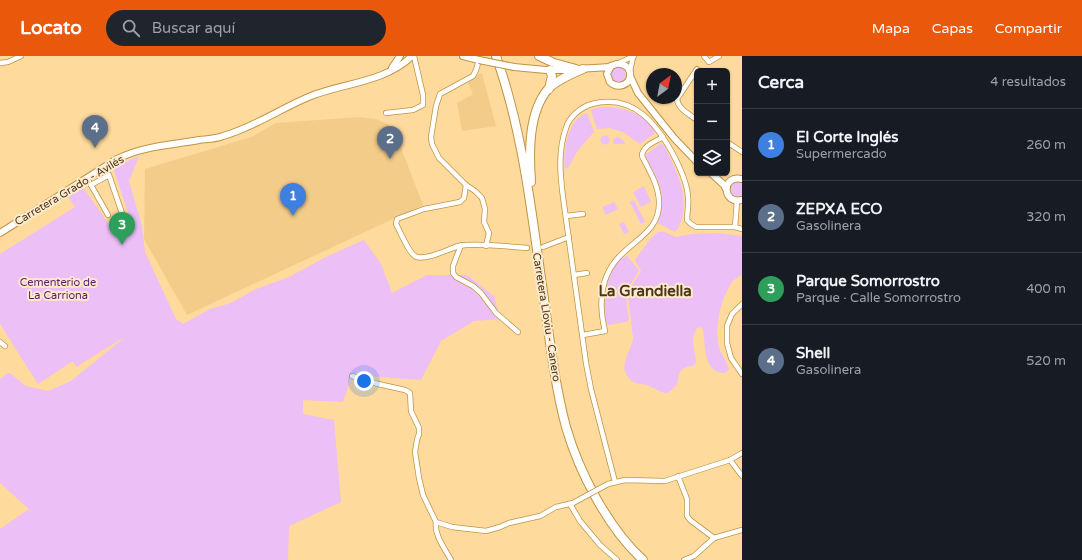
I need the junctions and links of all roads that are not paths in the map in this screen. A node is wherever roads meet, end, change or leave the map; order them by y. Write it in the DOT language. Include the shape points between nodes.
graph roads {
  1 [pos="21,56"];
  2 [pos="400,56"];
  3 [pos="413,56"];
  4 [pos="463,56"];
  5 [pos="492,56"];
  6 [pos="496,56"];
  7 [pos="539,56"];
  8 [pos="704,56"];
  9 [pos="719,56"];
  10 [pos="634,57"];
  11 [pos="479,60"];
  12 [pos="0,63"];
  13 [pos="619,63"];
  14 [pos="611,66"];
  15 [pos="582,69"];
  16 [pos="390,70"];
  17 [pos="550,70"];
  18 [pos="630,74"];
  19 [pos="694,74"];
  20 [pos="608,77"];
  21 [pos="621,86"];
  22 [pos="549,89"];
  23 [pos="638,93"];
  24 [pos="386,114"];
  25 [pos="514,116"];
  26 [pos="694,118"];
  27 [pos="663,137"];
  28 [pos="730,144"];
  29 [pos="742,152"];
  30 [pos="694,159"];
  31 [pos="714,176"];
  32 [pos="716,176"];
  33 [pos="87,178"];
  34 [pos="738,179"];
  35 [pos="91,185"];
  36 [pos="466,186"];
  37 [pos="726,189"];
  38 [pos="740,201"];
  39 [pos="583,214"];
  40 [pos="108,215"];
  41 [pos="566,216"];
  42 [pos="126,225"];
  43 [pos="735,227"];
  44 [pos="3,228"];
  45 [pos="742,229"];
  46 [pos="534,231"];
  47 [pos="0,233"];
  48 [pos="569,237"];
  49 [pos="461,246"];
  50 [pos="486,246"];
  51 [pos="543,247"];
  52 [pos="527,248"];
  53 [pos="587,273"];
  54 [pos="574,275"];
  55 [pos="742,304"];
  56 [pos="518,332"];
  57 [pos="583,335"];
  58 [pos="0,342"];
  59 [pos="5,346"];
  60 [pos="742,374"];
  61 [pos="352,376"];
  62 [pos="742,453"];
  63 [pos="730,460"];
  64 [pos="678,476"];
  65 [pos="742,476"];
  66 [pos="615,482"];
  67 [pos="572,504"];
  68 [pos="436,522"];
  69 [pos="742,530"];
  70 [pos="714,538"];
  71 [pos="451,560"];
  72 [pos="617,560"];
  73 [pos="643,560"];
  74 [pos="684,560"];
  1 -- 12 [label="street"];
  2 -- 16 [label="main road"];
  3 -- 16 [label="main road"];
  3 -- 24 [label="street" via="424,95 423,104 413,110"];
  4 -- 11 [label="main road"];
  5 -- 25 [label="highway"];
  6 -- 25 [label="highway, Carretera Lloviu - Canero"];
  7 -- 15 [label="highway" via="554,63"];
  8 -- 9 [label="street" via="709,62"];
  10 -- 13 [label="street"];
  10 -- 18 [label="street"];
  11 -- 17 [label="main road, bridge" via="514,67"];
  11 -- 36 [label="street" via="473,76 440,94 431,129 432,144 439,158"];
  13 -- 14 [label="main road"];
  13 -- 18 [label="main road" via="626,66"];
  14 -- 15 [label="main road"];
  14 -- 20 [label="main road"];
  15 -- 17 [label="main road"];
  15 -- 20 [label="main road" via="602,73"];
  15 -- 22 [label="highway" via="568,75"];
  16 -- 33 [label="main road, Carretera Grado - Avilés" via="311,96 222,137 140,150 117,159"];
  17 -- 22 [label="highway" via="552,76"];
  18 -- 21 [label="main road" via="627,83"];
  18 -- 23 [label="main road"];
  19 -- 26 [label="street" via="677,99 682,109"];
  20 -- 21 [label="main road" via="612,84"];
  21 -- 23 [label="main road"];
  22 -- 46 [label="highway" via="537,111 532,132 530,174"];
  23 -- 30 [label="main road"];
  25 -- 46 [label="highway, Carretera Lloviu - Canero"];
  27 -- 41 [label="street" via="654,123 627,105 596,103 578,112 566,126 561,146 560,174"];
  27 -- 43 [label="street" via="685,182 688,198 687,220 696,227"];
  27 -- 57 [label="street" via="642,152 658,194 659,209 656,219 647,233 614,262 607,275 600,307 605,330"];
  28 -- 29 [label="street"];
  31 -- 37 [label="main road"];
  32 -- 34 [label="main road" via="722,179"];
  33 -- 35 [label="street"];
  33 -- 44 [label="main road, Carretera Grado - Avilés"];
  34 -- 37 [label="main road"];
  35 -- 40 [label="street"];
  35 -- 42 [label="street" via="109,175"];
  36 -- 49 [label="street" via="464,198 460,202 424,209 397,219 396,224 412,254 417,258"];
  36 -- 50 [label="street" via="482,198 484,204 484,222 489,233"];
  37 -- 38 [label="main road" via="730,199"];
  38 -- 43 [label="street"];
  39 -- 41 [label="street"];
  41 -- 48 [label="street"];
  43 -- 45 [label="street"];
  44 -- 47 [label="main road, Carretera Grado - Avilés"];
  46 -- 73 [label="highway, Carretera Lloviu - Canero" via="554,369 566,428 597,501"];
  48 -- 51 [label="street"];
  48 -- 54 [label="street"];
  49 -- 50 [label="street"];
  49 -- 56 [label="street" via="453,266 456,278 481,292 496,313"];
  50 -- 52 [label="street"];
  53 -- 54 [label="street"];
  54 -- 57 [label="street"];
  55 -- 60 [label="street" via="732,314 727,332 731,358"];
  57 -- 66 [label="street" via="591,389"];
  58 -- 59 [label="street"];
  61 -- 68 [label="street" via="410,393 411,411 419,428 416,452 419,478 423,495"];
  62 -- 63 [label="street"];
  63 -- 64 [label="street"];
  63 -- 65 [label="street"];
  64 -- 66 [label="street" via="665,481"];
  64 -- 70 [label="street" via="686,499 687,516"];
  66 -- 67 [label="street, bridge"];
  67 -- 68 [label="street" via="486,531 452,527"];
  67 -- 72 [label="street" via="580,521 600,545"];
  68 -- 71 [label="street" via="441,542"];
  69 -- 70 [label="street"];
  70 -- 74 [label="street" via="694,556"];
}
